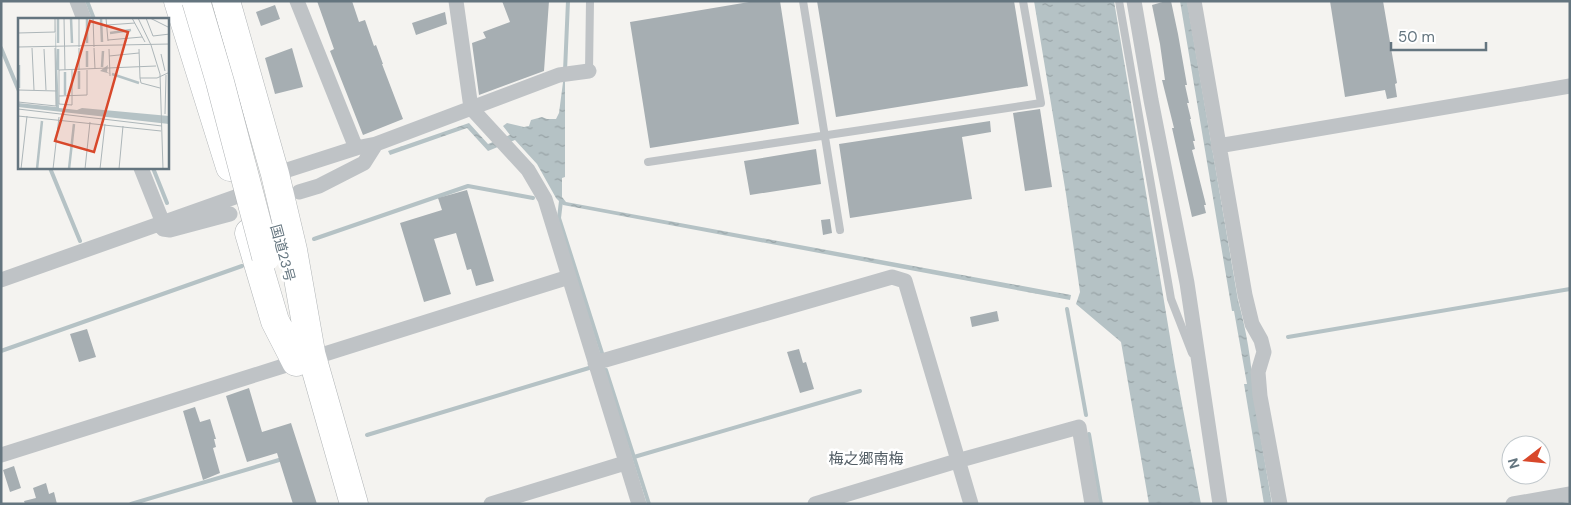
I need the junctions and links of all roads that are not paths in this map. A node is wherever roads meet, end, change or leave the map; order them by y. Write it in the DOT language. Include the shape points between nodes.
graph roads {
  1 [pos="77,1"];
  2 [pos="178,1"];
  3 [pos="196,1"];
  4 [pos="215,1"];
  5 [pos="226,1"];
  6 [pos="297,1"];
  7 [pos="456,1"];
  8 [pos="590,1"];
  9 [pos="803,1"];
  10 [pos="1023,1"];
  11 [pos="1119,1"];
  12 [pos="1134,1"];
  13 [pos="1194,1"];
  14 [pos="84,18"];
  15 [pos="589,71"];
  16 [pos="1570,86"];
  17 [pos="471,108"];
  18 [pos="825,136"];
  19 [pos="376,144"];
  20 [pos="1218,146"];
  21 [pos="356,148"];
  22 [pos="648,162"];
  23 [pos="142,169"];
  24 [pos="275,174"];
  25 [pos="299,192"];
  26 [pos="234,205"];
  27 [pos="163,223"];
  28 [pos="147,228"];
  29 [pos="840,230"];
  30 [pos="275,256"];
  31 [pos="569,277"];
  32 [pos="1,280"];
  33 [pos="304,360"];
  34 [pos="594,363"];
  35 [pos="1202,381"];
  36 [pos="1,455"];
  37 [pos="957,461"];
  38 [pos="625,463"];
  39 [pos="1570,494"];
  40 [pos="334,504"];
  41 [pos="354,504"];
  42 [pos="491,504"];
  43 [pos="639,504"];
  44 [pos="815,504"];
  45 [pos="971,504"];
  46 [pos="1092,504"];
  47 [pos="1220,504"];
  48 [pos="1280,504"];
  49 [pos="1513,504"];
  1 -- 14 [label="street"];
  2 -- 26 [label="highway"];
  3 -- 30 [label="highway, 国道23号, bridge"];
  4 -- 30 [label="highway, 国道23号"];
  5 -- 24 [label="highway"];
  6 -- 21 [label="street"];
  7 -- 17 [label="street"];
  8 -- 15 [label="lane"];
  9 -- 18 [label="lane"];
  10 -- 18 [label="lane" via="1041,103"];
  11 -- 35 [label="lane" via="1171,299"];
  12 -- 35 [label="street"];
  13 -- 20 [label="street"];
  15 -- 17 [label="street" via="566,74"];
  16 -- 20 [label="street"];
  17 -- 19 [label="street"];
  17 -- 31 [label="street" via="528,170 545,199"];
  18 -- 22 [label="lane"];
  18 -- 29 [label="lane"];
  19 -- 21 [label="street"];
  19 -- 25 [label="street" via="364,163 319,186"];
  20 -- 48 [label="street" via="1245,295 1252,324 1264,352 1258,372 1260,396"];
  21 -- 24 [label="street"];
  23 -- 27 [label="street"];
  24 -- 33 [label="highway" via="294,250"];
  26 -- 27 [label="street"];
  26 -- 28 [label="street" via="170,230"];
  26 -- 33 [label="highway" via="274,321"];
  27 -- 28 [label="street"];
  28 -- 32 [label="street"];
  30 -- 33 [label="highway, 国道23号"];
  31 -- 33 [label="street"];
  31 -- 34 [label="street"];
  33 -- 36 [label="street"];
  33 -- 40 [label="highway, 国道23号"];
  33 -- 41 [label="highway, 国道23号"];
  34 -- 37 [label="street" via="892,277 904,281"];
  34 -- 38 [label="street"];
  35 -- 47 [label="street"];
  37 -- 44 [label="street"];
  37 -- 45 [label="street"];
  37 -- 46 [label="street" via="1079,427"];
  38 -- 42 [label="street"];
  38 -- 43 [label="street"];
  39 -- 49 [label="street"];
}
